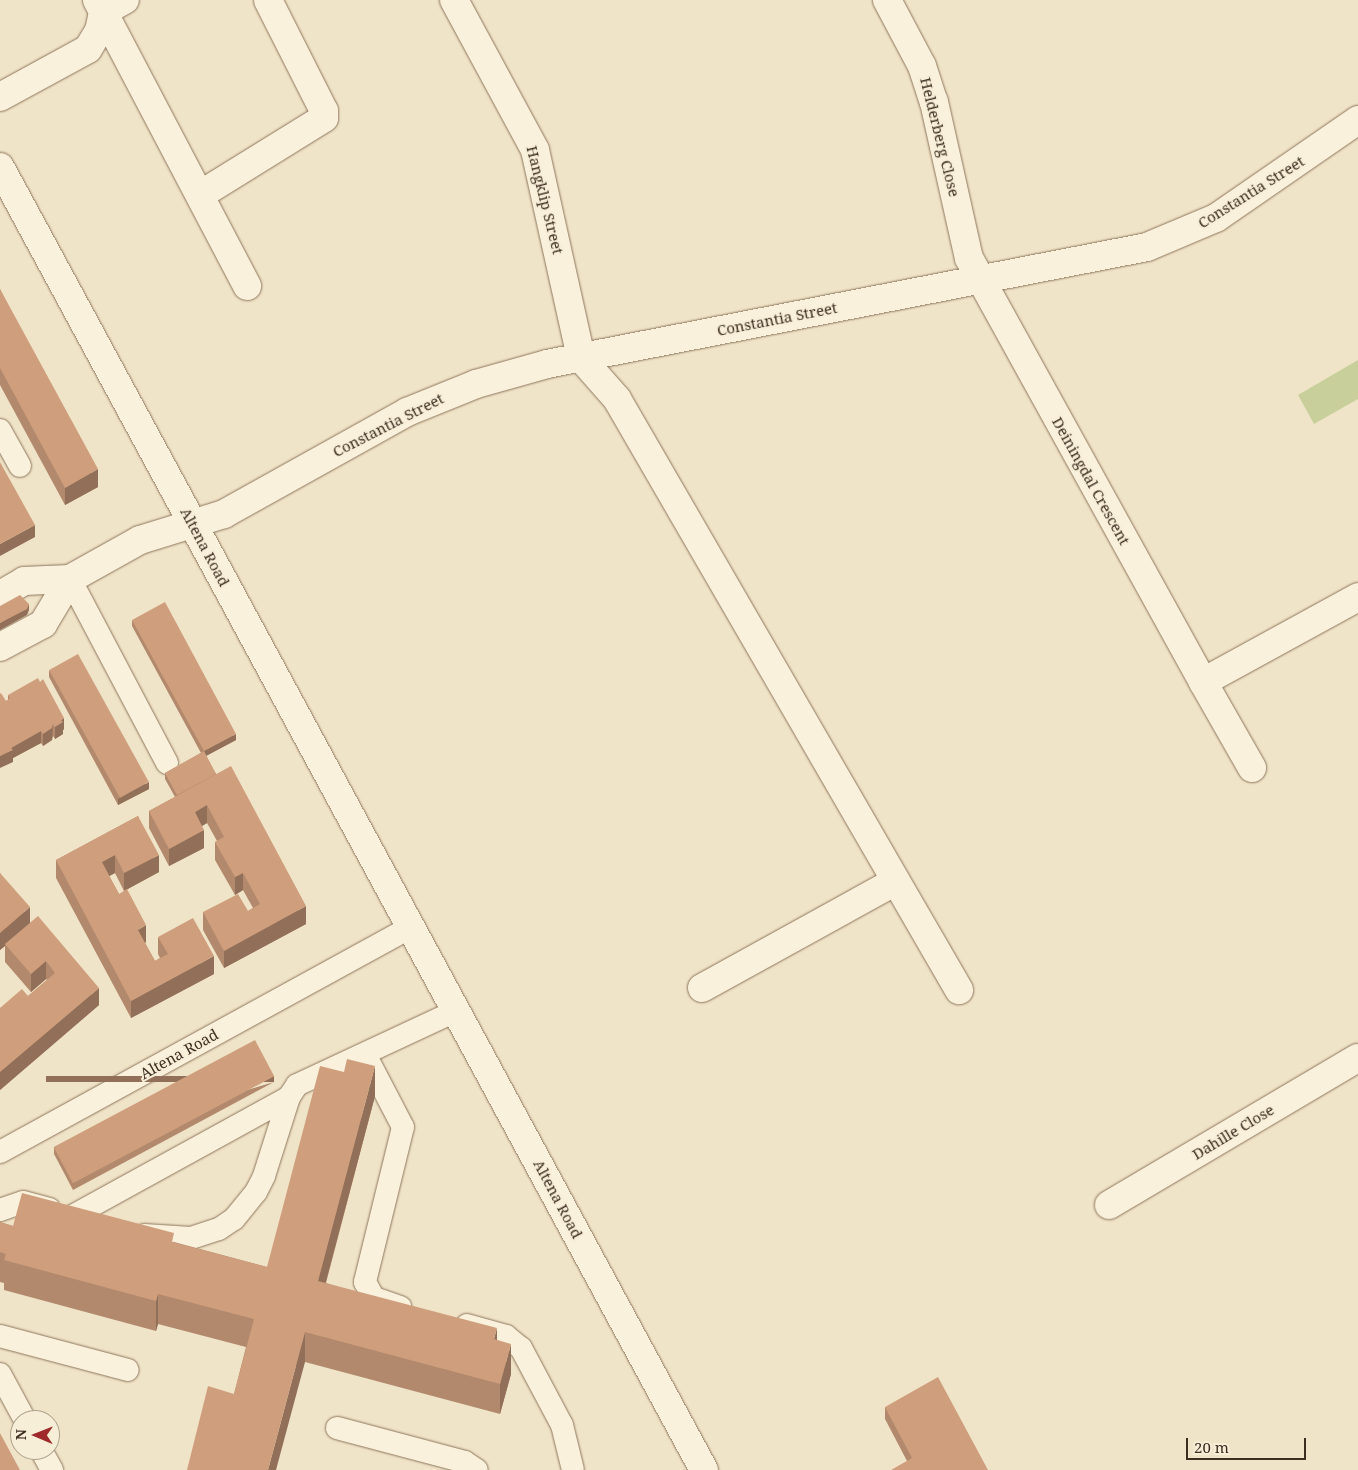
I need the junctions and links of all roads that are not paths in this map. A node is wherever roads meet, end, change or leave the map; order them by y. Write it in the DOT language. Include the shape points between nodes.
graph roads {
  1 [pos="268,0"];
  2 [pos="454,0"];
  3 [pos="887,0"];
  4 [pos="108,4"];
  5 [pos="0,97"];
  6 [pos="1358,120"];
  7 [pos="0,166"];
  8 [pos="200,195"];
  9 [pos="980,279"];
  10 [pos="248,286"];
  11 [pos="581,358"];
  12 [pos="0,430"];
  13 [pos="20,466"];
  14 [pos="193,524"];
  15 [pos="70,579"];
  16 [pos="0,595"];
  17 [pos="1358,597"];
  18 [pos="0,647"];
  19 [pos="1203,682"];
  20 [pos="167,763"];
  21 [pos="1252,768"];
  22 [pos="894,882"];
  23 [pos="411,927"];
  24 [pos="702,988"];
  25 [pos="959,990"];
  26 [pos="456,1011"];
  27 [pos="366,1056"];
  28 [pos="1358,1058"];
  29 [pos="289,1098"];
  30 [pos="0,1152"];
  31 [pos="1109,1206"];
  32 [pos="0,1210"];
  33 [pos="71,1217"];
  34 [pos="418,1312"];
  35 [pos="445,1319"];
  36 [pos="0,1336"];
  37 [pos="128,1370"];
  38 [pos="0,1374"];
  39 [pos="20,1410"];
  40 [pos="338,1428"];
  41 [pos="477,1470"];
  42 [pos="573,1470"];
  43 [pos="704,1470"];
  1 -- 8 [label="street" via="324,110 324,118"];
  2 -- 11 [label="street, Hangklip Street" via="535,150"];
  3 -- 9 [label="street, Helderberg Close" via="922,66 934,102 969,258"];
  4 -- 5 [label="street" via="99,31 88,49"];
  4 -- 8 [label="street"];
  6 -- 9 [label="street, Constantia Street" via="1216,218 1183,234 1147,247"];
  7 -- 14 [label="street, Altena Road"];
  8 -- 10 [label="street"];
  9 -- 11 [label="street, Constantia Street"];
  9 -- 19 [label="street, Deiningdal Crescent"];
  11 -- 14 [label="street, Constantia Street" via="476,384 443,396 407,412 224,514"];
  11 -- 22 [label="street" via="617,399"];
  12 -- 13 [label="lane"];
  14 -- 15 [label="street, Constantia Street" via="140,540"];
  14 -- 23 [label="street, Altena Road"];
  15 -- 16 [label="street" via="24,581"];
  15 -- 18 [label="street" via="43,624"];
  15 -- 20 [label="lane"];
  17 -- 19 [label="street"];
  19 -- 21 [label="street, Deiningdal Crescent"];
  22 -- 24 [label="street"];
  22 -- 25 [label="street"];
  23 -- 26 [label="street, Altena Road"];
  23 -- 30 [label="lane, Altena Road"];
  26 -- 27 [label="lane"];
  26 -- 43 [label="street, Altena Road"];
  27 -- 29 [label="lane" via="305,1078"];
  27 -- 34 [label="lane" via="403,1127 365,1282 374,1298"];
  28 -- 31 [label="street, Dahille Close"];
  29 -- 33 [label="lane"];
  29 -- 33 [label="lane" via="256,1192 234,1219 219,1229 176,1240 111,1230"];
  32 -- 33 [label="lane" via="23,1202"];
  35 -- 42 [label="lane" via="506,1336 521,1348 562,1425"];
  36 -- 37 [label="lane"];
  38 -- 39 [label="lane"];
  40 -- 41 [label="lane" via="466,1462"];
}
